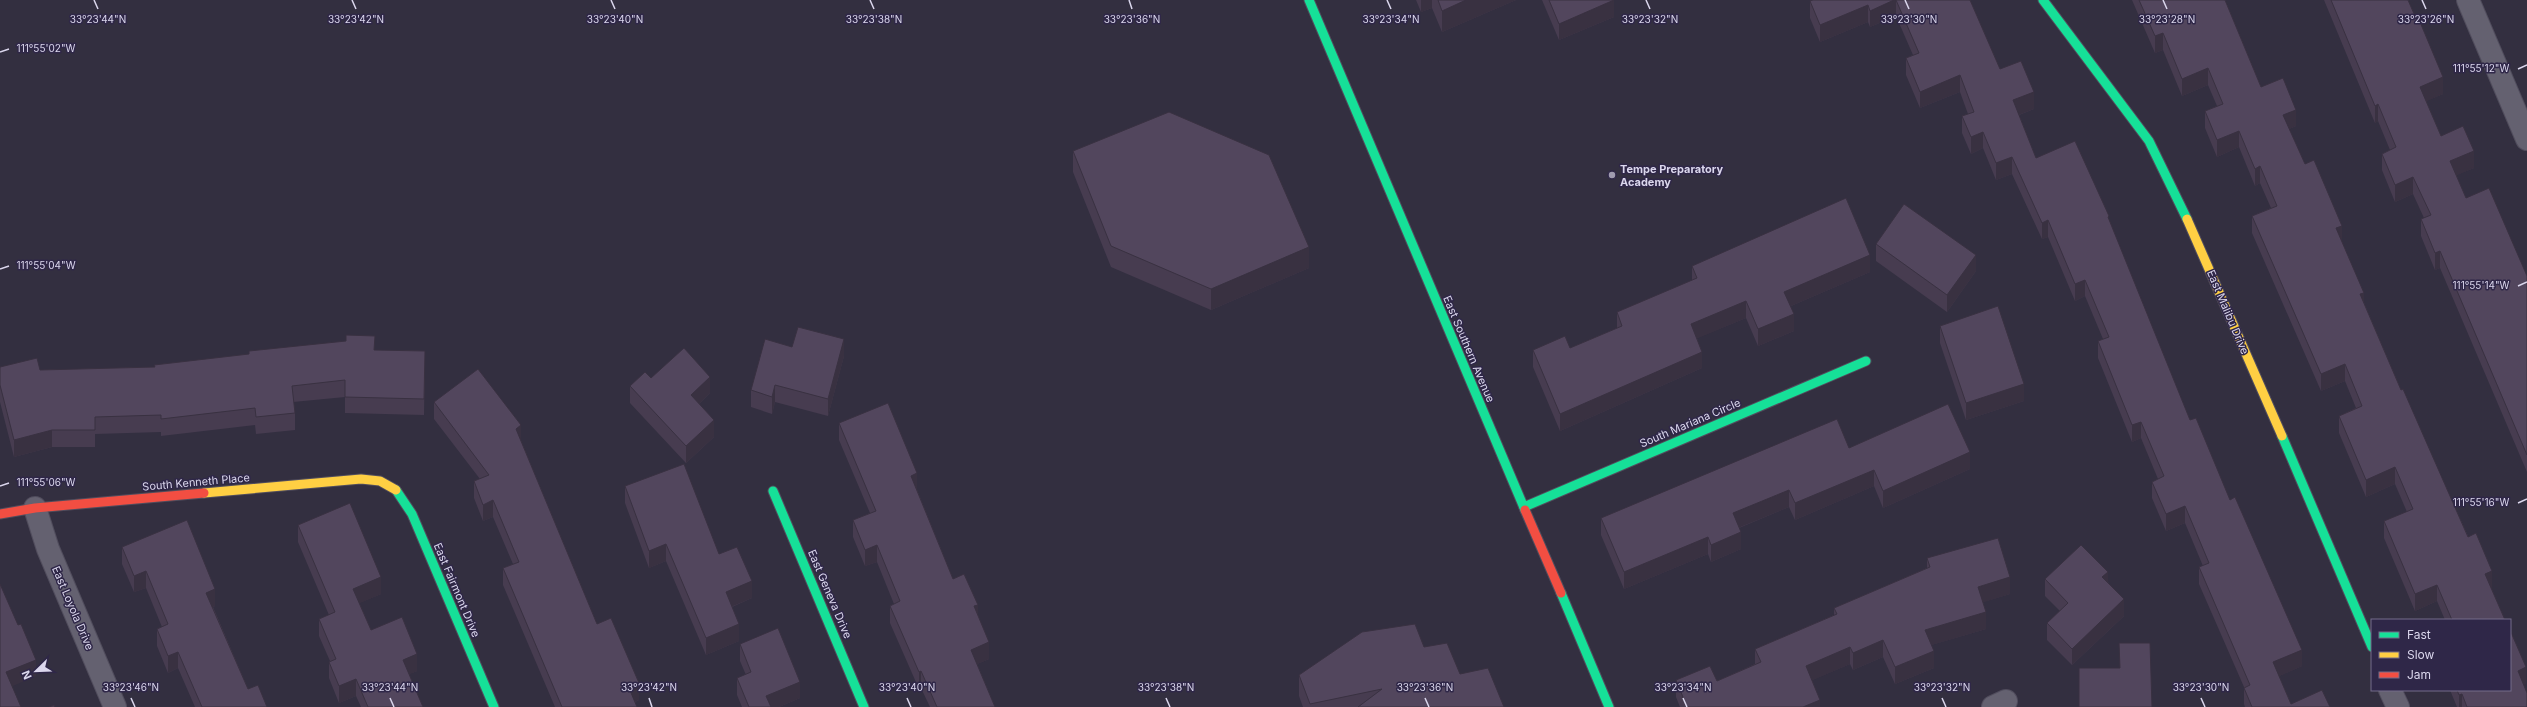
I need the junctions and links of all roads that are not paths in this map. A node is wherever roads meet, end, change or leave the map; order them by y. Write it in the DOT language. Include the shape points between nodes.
graph roads {
  1 [pos="1309,0"];
  2 [pos="2043,0"];
  3 [pos="2468,0"];
  4 [pos="2527,139"];
  5 [pos="1866,361"];
  6 [pos="393,486"];
  7 [pos="773,491"];
  8 [pos="1524,507"];
  9 [pos="35,508"];
  10 [pos="0,514"];
  11 [pos="2371,645"];
  12 [pos="2390,691"];
  13 [pos="115,707"];
  14 [pos="494,707"];
  15 [pos="864,707"];
  16 [pos="1609,707"];
  17 [pos="2398,707"];
  1 -- 8 [label="street, East Southern Avenue"];
  2 -- 11 [label="street, East Malibu Drive" via="2149,141 2203,252"];
  3 -- 4 [label="street"];
  5 -- 8 [label="street, South Mariana Circle"];
  6 -- 9 [label="street, South Kenneth Place" via="378,480 361,479"];
  6 -- 14 [label="street, East Fairmont Drive" via="412,514"];
  7 -- 15 [label="street, East Geneva Drive"];
  8 -- 16 [label="street, East Southern Avenue"];
  9 -- 10 [label="street, South Kenneth Place"];
  9 -- 13 [label="street, East Loyola Drive" via="48,550"];
  12 -- 17 [label="street"];
}
